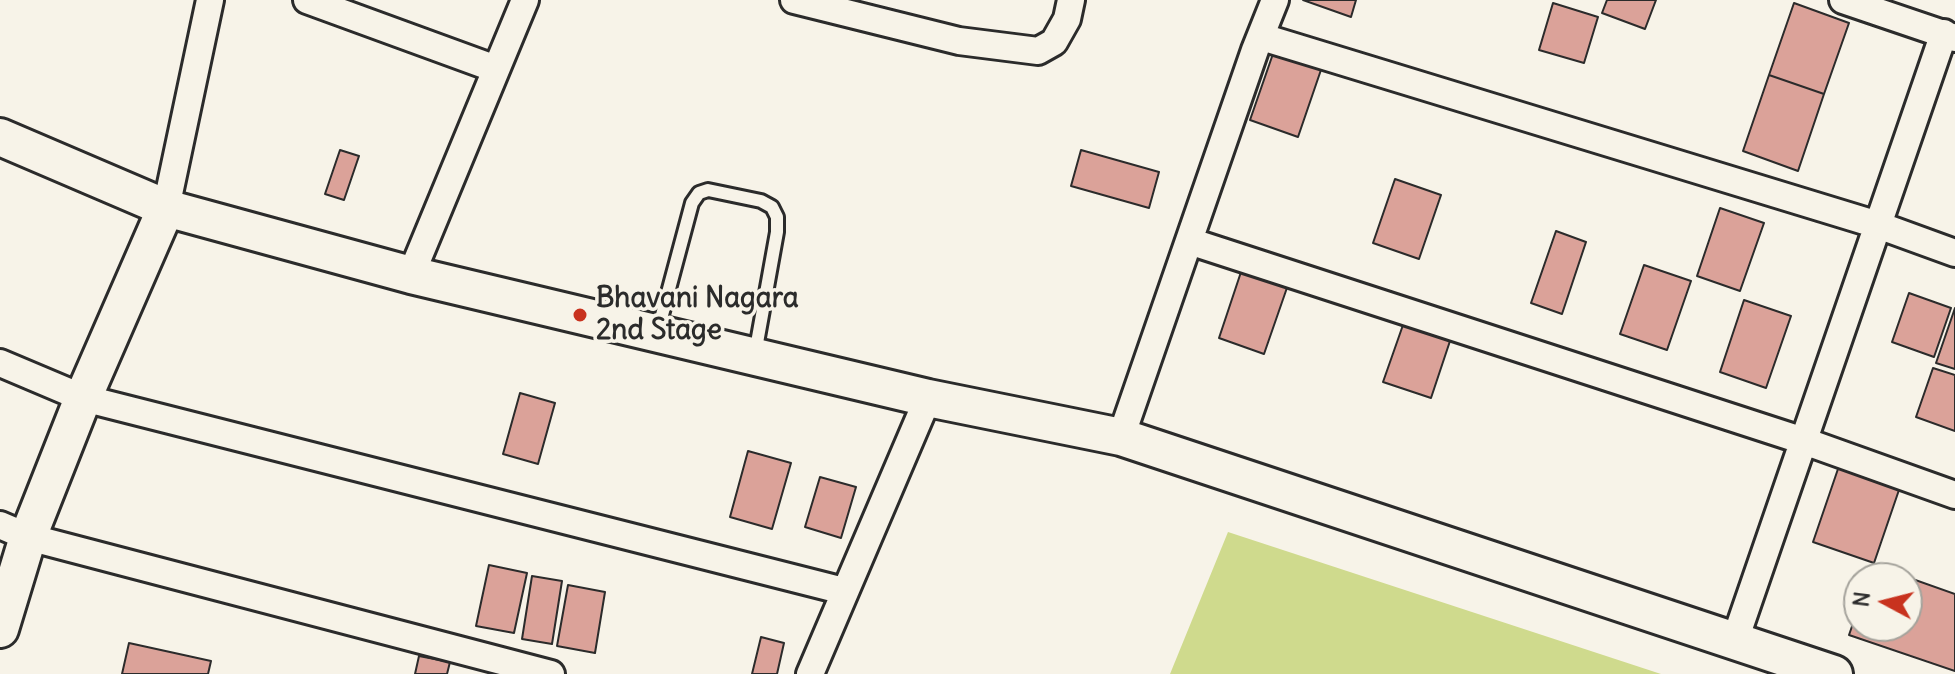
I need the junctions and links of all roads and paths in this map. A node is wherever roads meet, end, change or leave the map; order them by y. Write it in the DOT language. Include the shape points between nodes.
graph roads {
  1 [pos="210,0"];
  2 [pos="307,0"];
  3 [pos="525,0"];
  4 [pos="794,0"];
  5 [pos="1071,0"];
  6 [pos="1275,0"];
  7 [pos="1843,0"];
  8 [pos="1949,36"];
  9 [pos="1262,37"];
  10 [pos="496,69"];
  11 [pos="0,137"];
  12 [pos="166,208"];
  13 [pos="1878,225"];
  14 [pos="1189,241"];
  15 [pos="1955,253"];
  16 [pos="411,275"];
  17 [pos="657,334"];
  18 [pos="754,357"];
  19 [pos="0,363"];
  20 [pos="83,398"];
  21 [pos="928,398"];
  22 [pos="1121,437"];
  23 [pos="1804,441"];
  24 [pos="1955,495"];
  25 [pos="14,531"];
  26 [pos="844,591"];
  27 [pos="0,629"];
  28 [pos="1735,640"];
  29 [pos="551,674"];
  30 [pos="810,674"];
  31 [pos="1834,674"];
  1 -- 12 [label="street"];
  2 -- 10 [label="street"];
  3 -- 10 [label="street"];
  4 -- 5 [label="street" via="959,41 1038,51 1054,42"];
  6 -- 9 [label="street"];
  7 -- 8 [label="street"];
  8 -- 13 [label="street"];
  9 -- 13 [label="street"];
  9 -- 14 [label="street"];
  10 -- 16 [label="street"];
  11 -- 12 [label="street"];
  12 -- 16 [label="street"];
  12 -- 20 [label="street"];
  13 -- 15 [label="street"];
  13 -- 23 [label="street"];
  14 -- 22 [label="street"];
  14 -- 23 [label="street"];
  16 -- 17 [label="street"];
  17 -- 18 [label="street"];
  17 -- 18 [label="lane" via="699,193 708,190 761,201 772,207 777,232"];
  18 -- 21 [label="street"];
  19 -- 20 [label="street"];
  20 -- 25 [label="street"];
  20 -- 26 [label="street"];
  21 -- 22 [label="street"];
  21 -- 26 [label="street"];
  22 -- 28 [label="street"];
  23 -- 24 [label="street"];
  23 -- 28 [label="street"];
  25 -- 27 [label="street"];
  25 -- 29 [label="street"];
  26 -- 30 [label="street"];
  28 -- 31 [label="street"];
}
